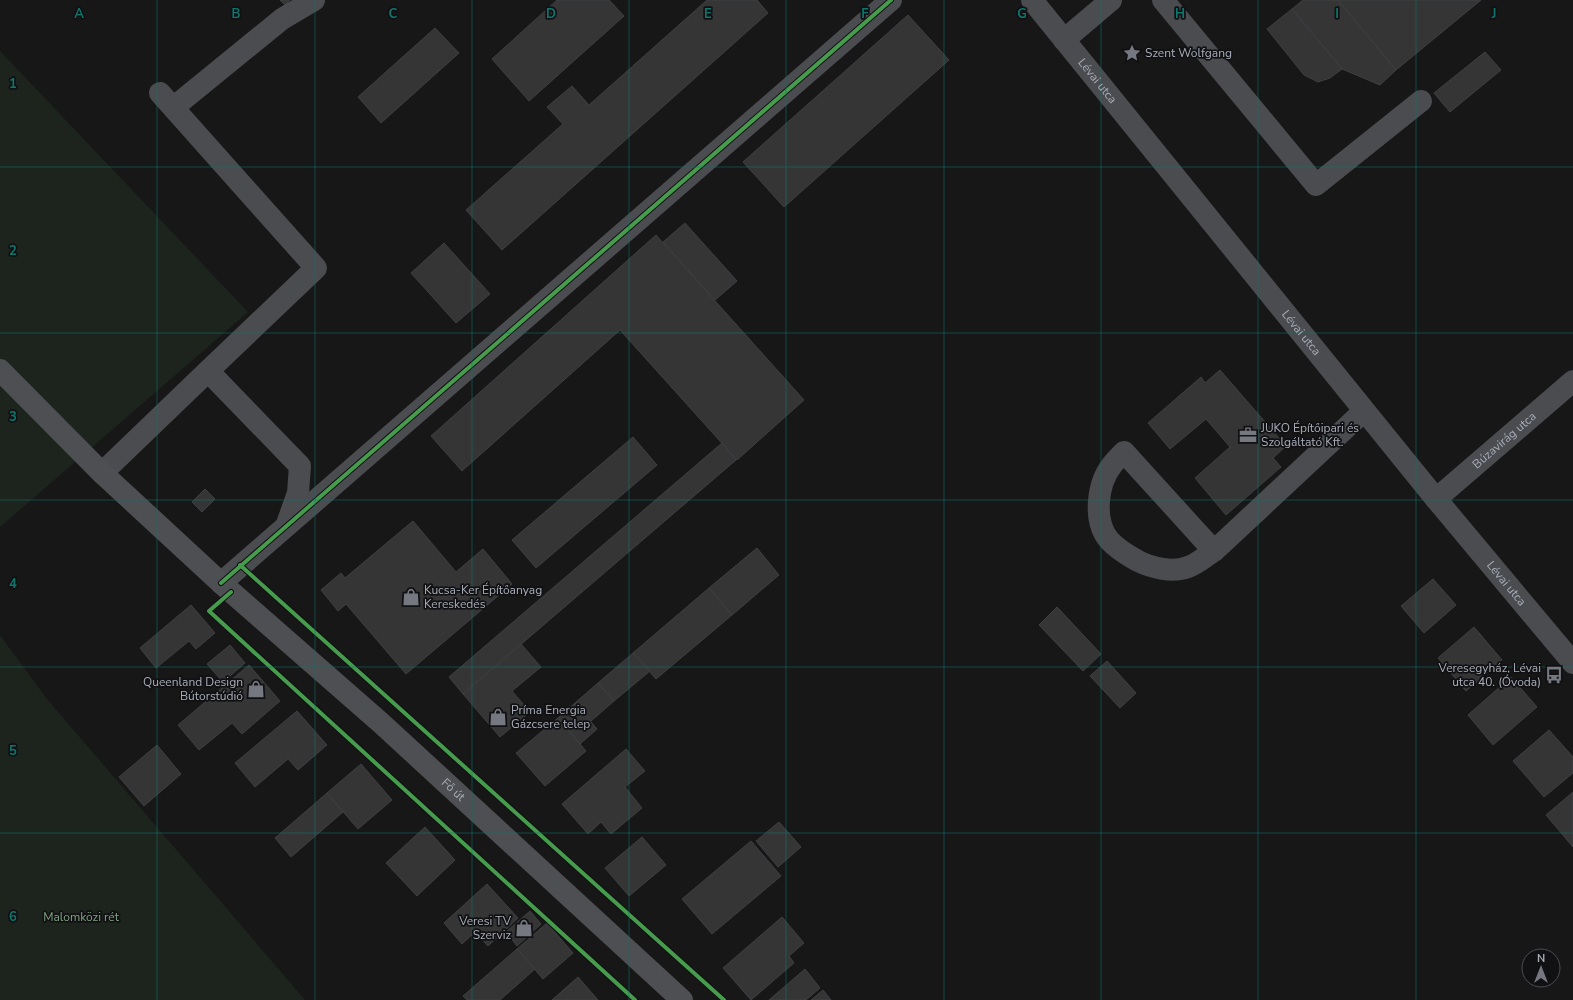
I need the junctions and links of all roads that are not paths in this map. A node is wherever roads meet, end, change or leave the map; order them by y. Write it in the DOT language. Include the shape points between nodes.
graph roads {
  1 [pos="314,0"];
  2 [pos="891,0"];
  3 [pos="1032,0"];
  4 [pos="1110,0"];
  5 [pos="1163,0"];
  6 [pos="1064,40"];
  7 [pos="1421,102"];
  8 [pos="0,370"];
  9 [pos="208,370"];
  10 [pos="1573,381"];
  11 [pos="1364,411"];
  12 [pos="102,472"];
  13 [pos="1436,499"];
  14 [pos="286,526"];
  15 [pos="1214,552"];
  16 [pos="221,583"];
  17 [pos="1573,663"];
  18 [pos="682,1000"];
  1 -- 9 [label="street" via="282,19 167,100 316,268"];
  2 -- 14 [label="street"];
  3 -- 6 [label="street, Lévai utca"];
  4 -- 6 [label="street"];
  5 -- 7 [label="street" via="1316,186"];
  6 -- 11 [label="street, Lévai utca"];
  8 -- 12 [label="main road, Fő út"];
  9 -- 12 [label="street"];
  9 -- 14 [label="street" via="300,466 298,493"];
  10 -- 13 [label="street, Búzavirág utca"];
  11 -- 13 [label="street, Lévai utca"];
  11 -- 15 [label="street"];
  12 -- 16 [label="main road, Fő út"];
  13 -- 17 [label="street, Lévai utca"];
  14 -- 16 [label="street"];
  15 -- 15 [label="street" via="1188,567 1172,570 1147,566 1123,553 1108,539 1100,520 1100,494 1111,466 1124,452"];
  16 -- 18 [label="main road, Fő út" via="381,723"];
}
